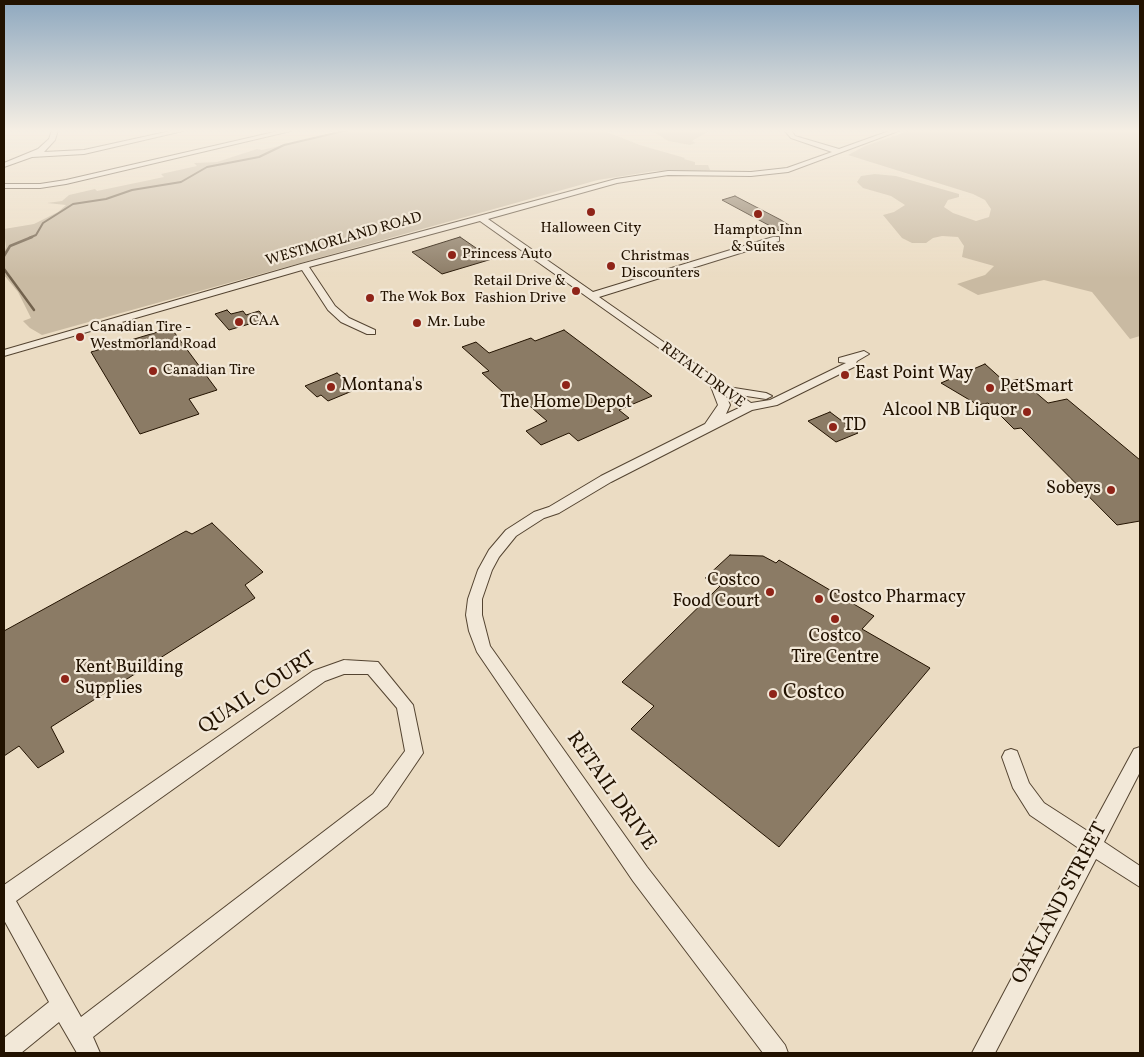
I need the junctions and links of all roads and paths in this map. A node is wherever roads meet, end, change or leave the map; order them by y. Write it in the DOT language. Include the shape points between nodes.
graph roads {
  1 [pos="78,179"];
  2 [pos="620,179"];
  3 [pos="4,186"];
  4 [pos="512,208"];
  5 [pos="480,217"];
  6 [pos="438,229"];
  7 [pos="503,234"];
  8 [pos="776,239"];
  9 [pos="304,266"];
  10 [pos="591,296"];
  11 [pos="371,332"];
  12 [pos="4,353"];
  13 [pos="714,384"];
  14 [pos="766,396"];
  15 [pos="750,407"];
  16 [pos="706,429"];
  17 [pos="1140,755"];
  18 [pos="1011,757"];
  19 [pos="1092,846"];
  20 [pos="1140,877"];
  21 [pos="4,898"];
  22 [pos="62,1005"];
  23 [pos="78,1034"];
  24 [pos="4,1053"];
  25 [pos="89,1053"];
  26 [pos="777,1053"];
  27 [pos="983,1053"];
  1 -- 3 [label="street"];
  2 -- 4 [label="street, WESTMORLAND ROAD"];
  4 -- 5 [label="street, WESTMORLAND ROAD"];
  4 -- 7 [label="street" via="496,220"];
  5 -- 6 [label="street, WESTMORLAND ROAD"];
  5 -- 7 [label="street, RETAIL DRIVE"];
  6 -- 7 [label="street" via="475,226"];
  6 -- 9 [label="street, WESTMORLAND ROAD"];
  7 -- 10 [label="street, RETAIL DRIVE"];
  8 -- 10 [label="street"];
  9 -- 11 [label="street" via="331,308 345,320"];
  9 -- 12 [label="street, WESTMORLAND ROAD"];
  10 -- 13 [label="street, RETAIL DRIVE"];
  13 -- 14 [label="street" via="736,392"];
  13 -- 15 [label="street, RETAIL DRIVE"];
  13 -- 16 [label="street" via="724,404 721,413"];
  14 -- 15 [label="street"];
  14 -- 15 [label="street" via="840,360 858,357 850,365 773,403"];
  15 -- 16 [label="street, RETAIL DRIVE"];
  16 -- 26 [label="street, RETAIL DRIVE" via="606,479 554,510 517,538 507,540 485,570 475,599 474,615 483,648 640,874"];
  17 -- 19 [label="street, OAKLAND STREET"];
  18 -- 19 [label="street" via="1031,803 1045,816"];
  19 -- 20 [label="street"];
  19 -- 27 [label="street, OAKLAND STREET"];
  21 -- 22 [label="street"];
  21 -- 23 [label="street, QUAIL COURT" via="319,676 344,667 372,667 405,705 414,753 380,800"];
  22 -- 23 [label="street"];
  22 -- 24 [label="street"];
  23 -- 25 [label="street"];
}
